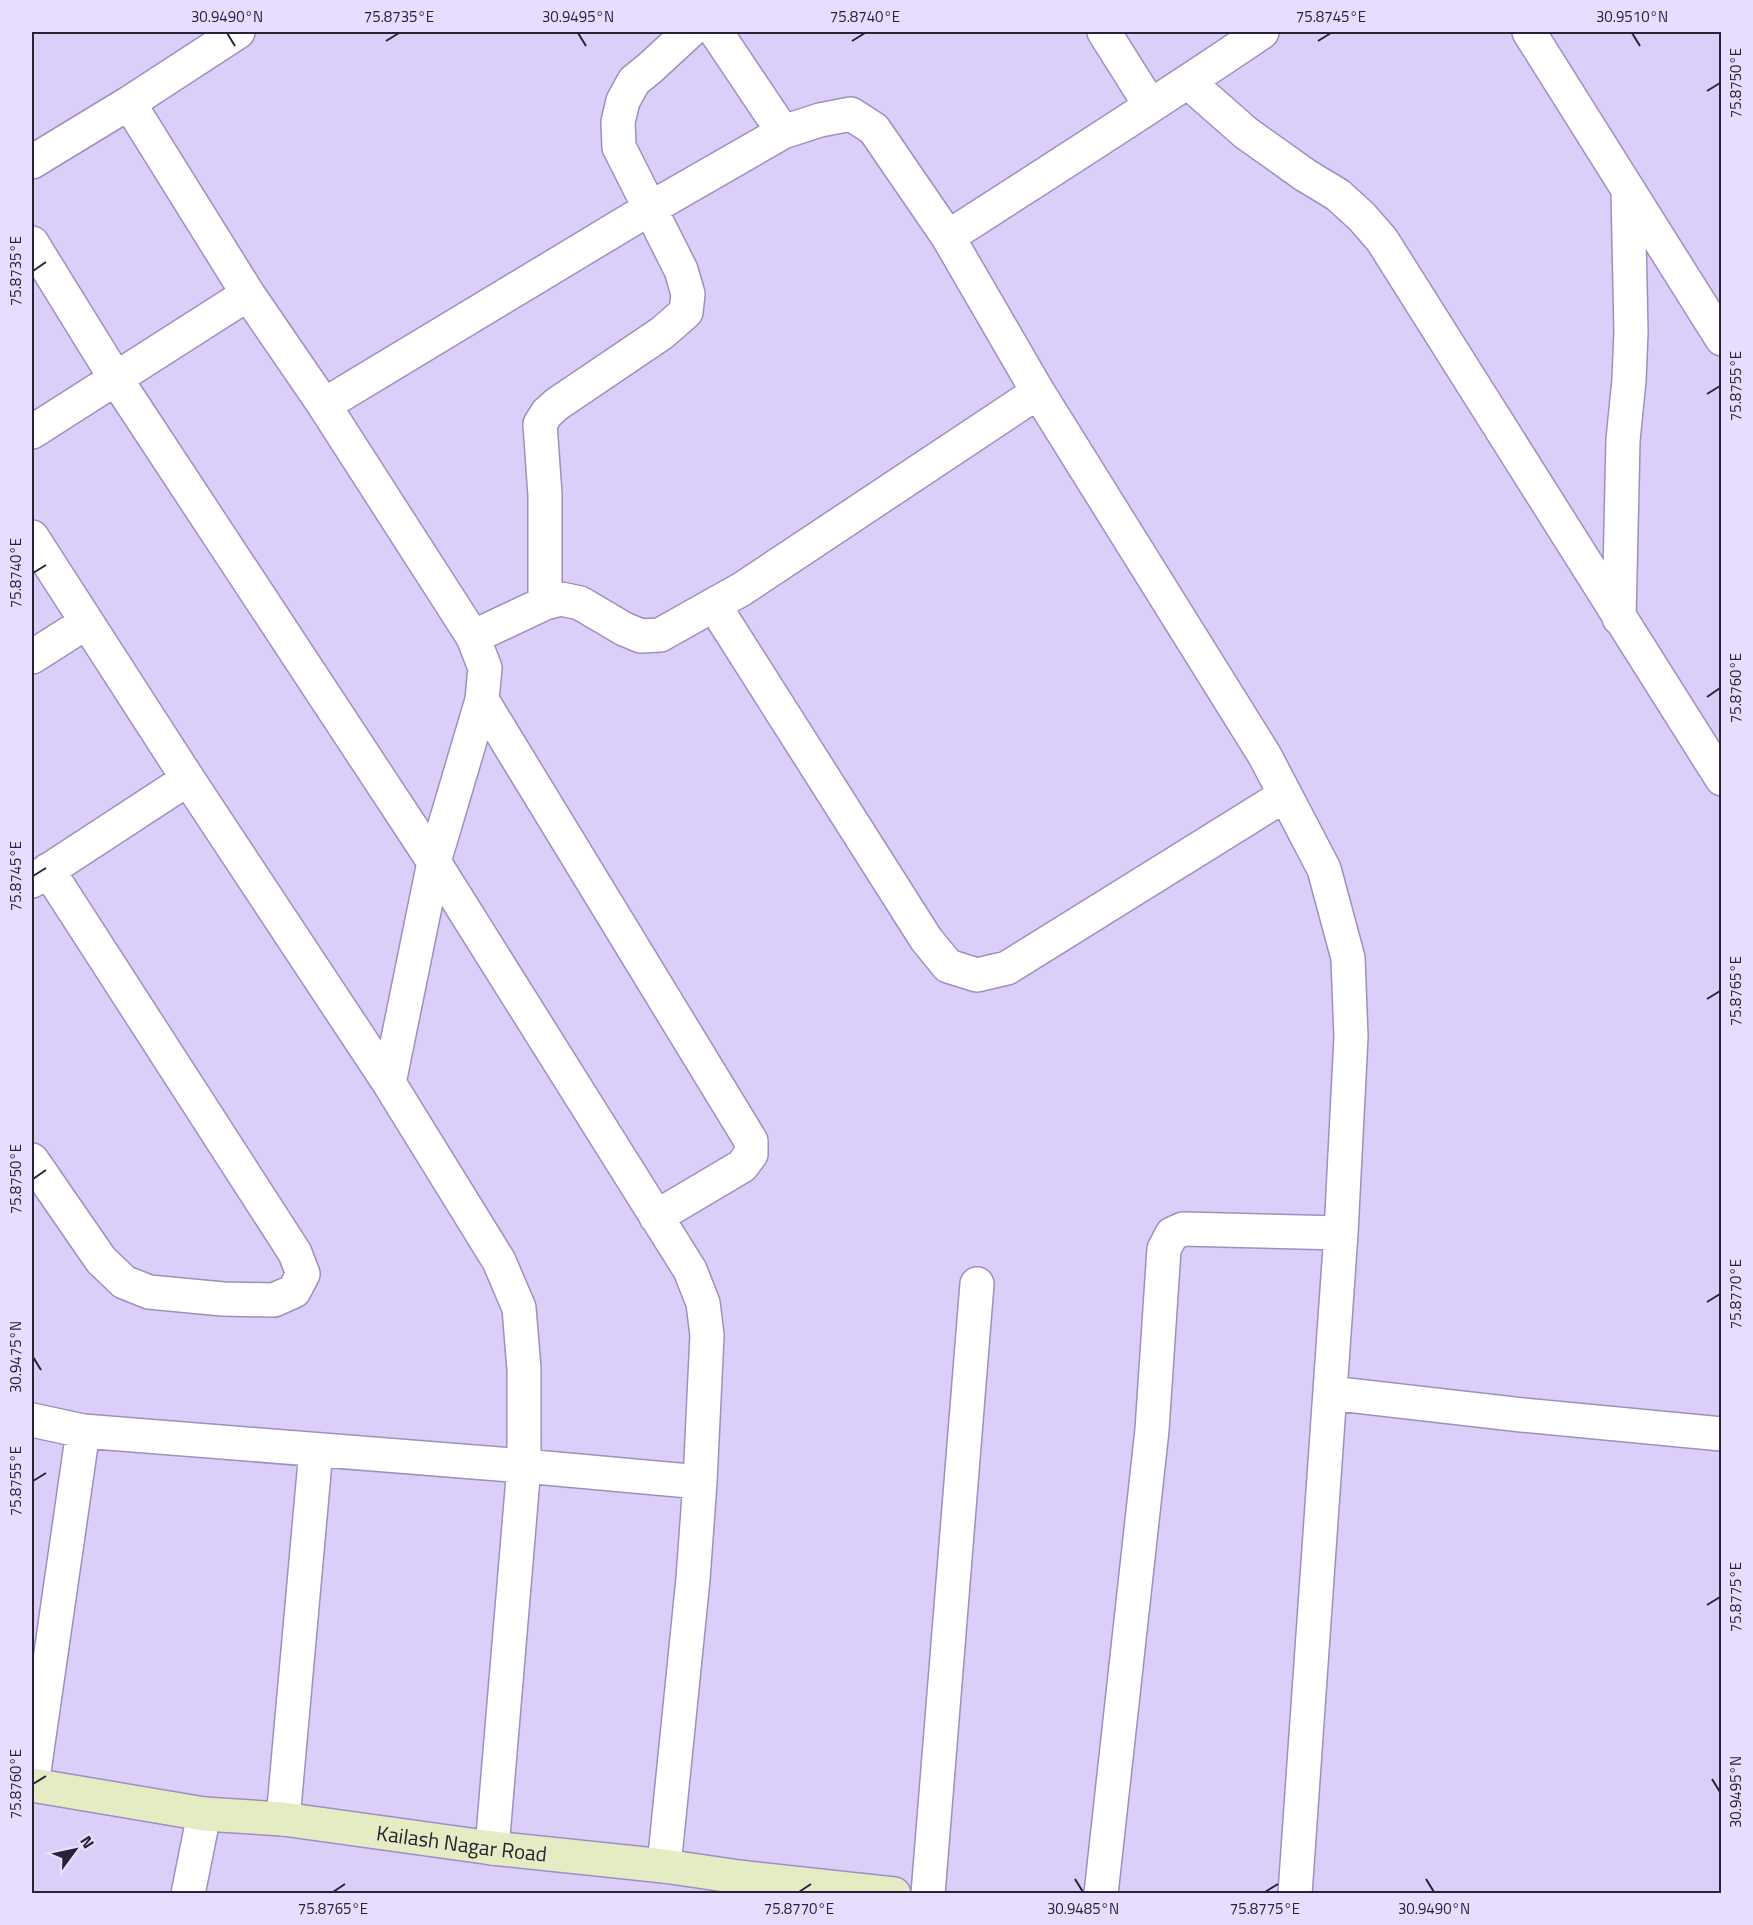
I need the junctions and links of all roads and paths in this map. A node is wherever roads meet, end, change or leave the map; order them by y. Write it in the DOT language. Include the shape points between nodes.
graph roads {
  1 [pos="238,32"];
  2 [pos="689,32"];
  3 [pos="716,32"];
  4 [pos="1104,32"];
  5 [pos="1262,32"];
  6 [pos="1529,32"];
  7 [pos="1188,82"];
  8 [pos="129,103"];
  9 [pos="1150,105"];
  10 [pos="783,132"];
  11 [pos="32,162"];
  12 [pos="1628,190"];
  13 [pos="649,209"];
  14 [pos="948,237"];
  15 [pos="32,243"];
  16 [pos="248,294"];
  17 [pos="1722,339"];
  18 [pos="116,379"];
  19 [pos="1038,393"];
  20 [pos="324,405"];
  21 [pos="32,432"];
  22 [pos="32,537"];
  23 [pos="545,603"];
  24 [pos="714,605"];
  25 [pos="1619,618"];
  26 [pos="87,622"];
  27 [pos="472,636"];
  28 [pos="32,657"];
  29 [pos="482,700"];
  30 [pos="188,779"];
  31 [pos="1722,779"];
  32 [pos="1285,795"];
  33 [pos="434,862"];
  34 [pos="40,876"];
  35 [pos="389,1083"];
  36 [pos="32,1160"];
  37 [pos="656,1217"];
  38 [pos="1341,1233"];
  39 [pos="977,1284"];
  40 [pos="1330,1393"];
  41 [pos="32,1420"];
  42 [pos="83,1431"];
  43 [pos="1722,1434"];
  44 [pos="316,1450"];
  45 [pos="524,1466"];
  46 [pos="700,1482"];
  47 [pos="32,1785"];
  48 [pos="204,1814"];
  49 [pos="283,1819"];
  50 [pos="492,1848"];
  51 [pos="664,1866"];
  52 [pos="738,1885"];
  53 [pos="188,1893"];
  54 [pos="894,1893"];
  55 [pos="928,1893"];
  56 [pos="1101,1893"];
  57 [pos="1295,1893"];
  1 -- 8 [label="street"];
  2 -- 13 [label="street" via="634,81 620,111 619,147"];
  3 -- 10 [label="street"];
  4 -- 9 [label="street"];
  5 -- 7 [label="street"];
  6 -- 12 [label="street"];
  7 -- 9 [label="street"];
  7 -- 25 [label="street" via="1246,133 1338,195 1382,240"];
  8 -- 11 [label="street"];
  8 -- 16 [label="street"];
  9 -- 14 [label="street"];
  10 -- 13 [label="street"];
  10 -- 14 [label="street" via="850,114 874,129"];
  12 -- 17 [label="street"];
  12 -- 25 [label="street" via="1631,332 1623,440"];
  13 -- 20 [label="street"];
  13 -- 23 [label="street" via="681,270 688,294 686,312 662,333 558,404 540,424 545,495"];
  14 -- 19 [label="street"];
  15 -- 18 [label="street"];
  16 -- 18 [label="street"];
  16 -- 20 [label="street"];
  18 -- 21 [label="street"];
  18 -- 33 [label="street"];
  19 -- 24 [label="street"];
  19 -- 32 [label="street" via="1265,756"];
  20 -- 27 [label="street"];
  22 -- 26 [label="street"];
  23 -- 24 [label="street" via="561,599 580,603 641,636 660,635"];
  23 -- 27 [label="street"];
  24 -- 32 [label="street" via="926,939 948,966 977,975 1006,968"];
  25 -- 31 [label="street"];
  26 -- 28 [label="street"];
  26 -- 30 [label="street"];
  27 -- 29 [label="street" via="485,668"];
  29 -- 33 [label="street"];
  29 -- 37 [label="street" via="751,1141 751,1154 742,1166"];
  30 -- 34 [label="street"];
  30 -- 35 [label="street"];
  32 -- 38 [label="street" via="1324,869 1348,958 1351,1037"];
  33 -- 35 [label="street"];
  33 -- 37 [label="street"];
  34 -- 36 [label="street" via="295,1253 303,1274 294,1291 274,1300 149,1292 124,1282 101,1260"];
  35 -- 45 [label="street" via="499,1261 519,1308 524,1369"];
  37 -- 46 [label="street" via="690,1270 703,1303 707,1335"];
  38 -- 40 [label="street"];
  38 -- 56 [label="street" via="1184,1229 1172,1234 1164,1249 1152,1430"];
  39 -- 55 [label="street"];
  40 -- 43 [label="street"];
  40 -- 57 [label="street"];
  41 -- 42 [label="street"];
  42 -- 44 [label="street"];
  42 -- 47 [label="street"];
  44 -- 45 [label="street"];
  44 -- 49 [label="street"];
  45 -- 46 [label="street"];
  45 -- 50 [label="street"];
  46 -- 51 [label="street"];
  47 -- 48 [label="street, Kailash Nagar Road"];
  48 -- 49 [label="street, Kailash Nagar Road"];
  48 -- 53 [label="street"];
  49 -- 50 [label="street, Kailash Nagar Road"];
  50 -- 51 [label="street, Kailash Nagar Road"];
  51 -- 52 [label="street, Kailash Nagar Road"];
  52 -- 54 [label="street, Kailash Nagar Road"];
}
